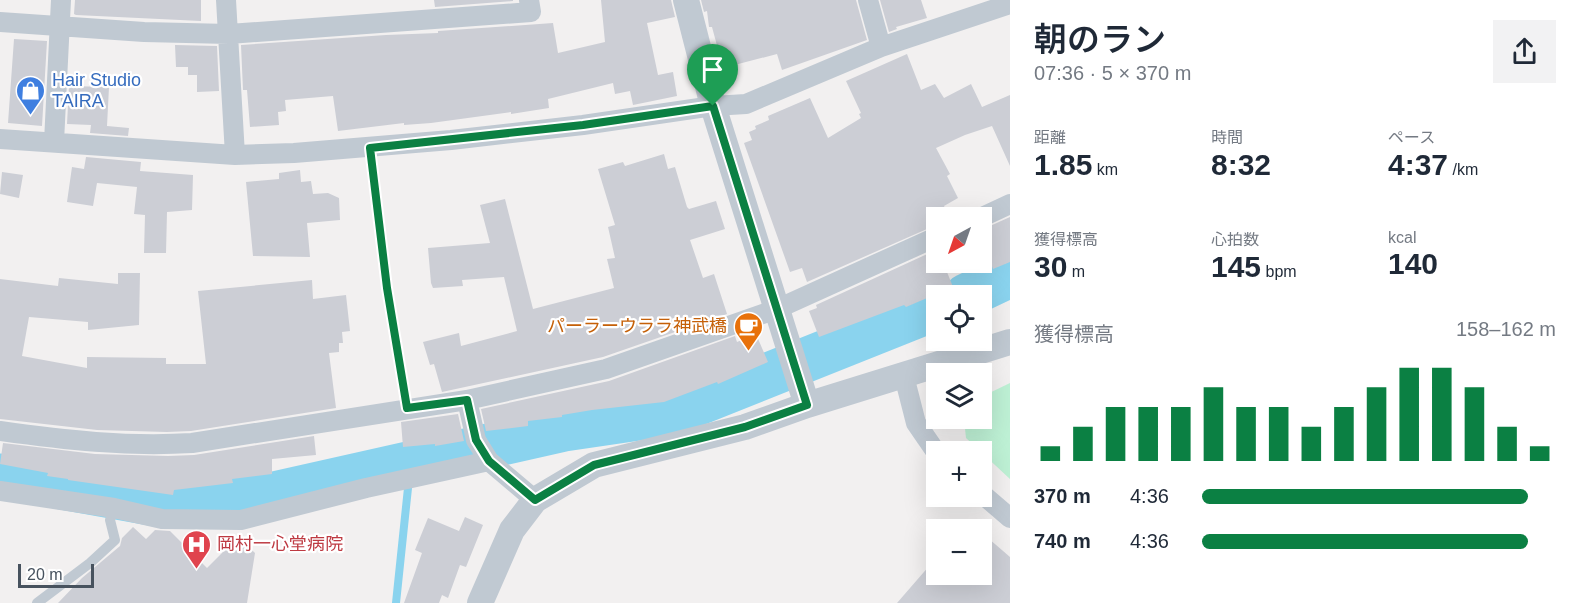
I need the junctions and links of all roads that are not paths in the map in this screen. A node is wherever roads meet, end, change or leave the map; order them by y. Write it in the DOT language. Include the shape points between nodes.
graph roads {
  1 [pos="61,0"];
  2 [pos="226,0"];
  3 [pos="529,0"];
  4 [pos="686,0"];
  5 [pos="868,0"];
  6 [pos="1010,4"];
  7 [pos="0,21"];
  8 [pos="60,27"];
  9 [pos="229,34"];
  10 [pos="881,47"];
  11 [pos="713,106"];
  12 [pos="0,139"];
  13 [pos="54,142"];
  14 [pos="370,148"];
  15 [pos="235,155"];
  16 [pos="1010,204"];
  17 [pos="992,212"];
  18 [pos="926,242"];
  19 [pos="777,309"];
  20 [pos="1010,342"];
  21 [pos="904,376"];
  22 [pos="804,396"];
  23 [pos="467,400"];
  24 [pos="407,408"];
  25 [pos="0,431"];
  26 [pos="928,441"];
  27 [pos="483,452"];
  28 [pos="0,491"];
  29 [pos="535,500"];
  30 [pos="992,502"];
  31 [pos="114,508"];
  32 [pos="1010,518"];
  33 [pos="37,603"];
  34 [pos="480,603"];
  1 -- 8 [label="street"];
  2 -- 9 [label="street"];
  3 -- 9 [label="street" via="531,12"];
  4 -- 11 [label="street"];
  5 -- 10 [label="street"];
  6 -- 10 [label="street"];
  7 -- 8 [label="street"];
  8 -- 9 [label="street"];
  8 -- 13 [label="street"];
  9 -- 15 [label="street"];
  10 -- 11 [label="street" via="746,104"];
  11 -- 14 [label="street" via="583,125"];
  11 -- 19 [label="street"];
  12 -- 13 [label="street"];
  13 -- 15 [label="street"];
  14 -- 15 [label="street"];
  14 -- 24 [label="lane"];
  16 -- 17 [label="street"];
  18 -- 19 [label="street"];
  19 -- 22 [label="street"];
  19 -- 23 [label="street" via="606,369"];
  20 -- 21 [label="street"];
  21 -- 22 [label="street"];
  21 -- 26 [label="street" via="916,423"];
  22 -- 29 [label="street" via="736,430 594,465"];
  23 -- 24 [label="street"];
  23 -- 27 [label="street"];
  24 -- 25 [label="street" via="157,446 72,441"];
  27 -- 29 [label="street"];
  27 -- 31 [label="street" via="366,488 240,520 162,519"];
  28 -- 31 [label="street"];
  29 -- 34 [label="street" via="512,530"];
  30 -- 32 [label="street"];
  31 -- 33 [label="lane" via="110,520 115,540"];
}
